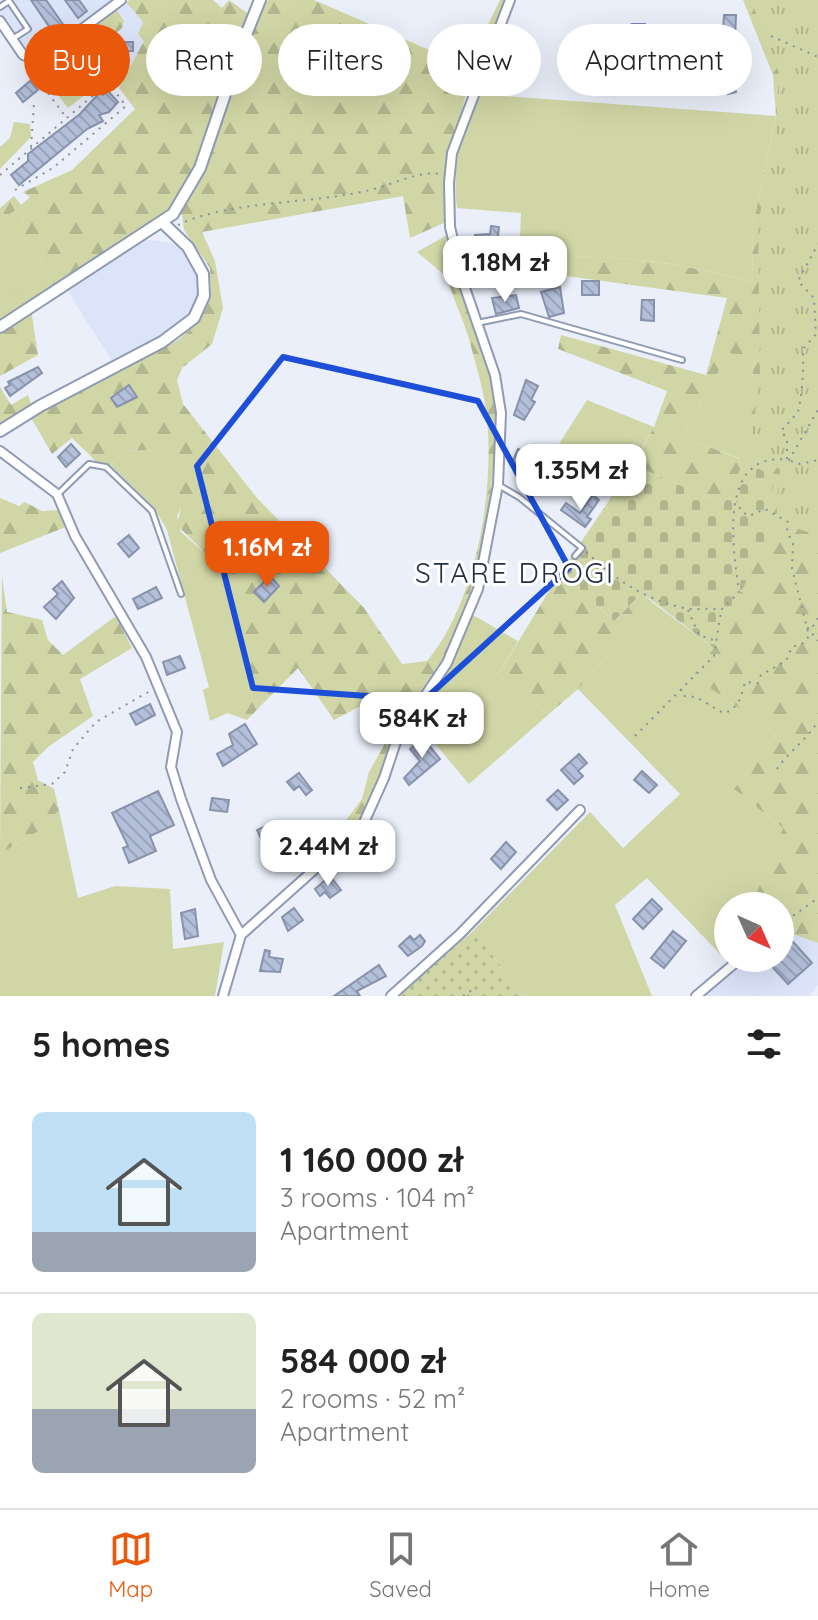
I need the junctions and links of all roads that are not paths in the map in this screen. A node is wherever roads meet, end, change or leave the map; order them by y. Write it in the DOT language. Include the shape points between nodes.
graph roads {
  1 [pos="121,0"];
  2 [pos="260,0"];
  3 [pos="510,0"];
  4 [pos="0,7"];
  5 [pos="0,21"];
  6 [pos="12,40"];
  7 [pos="166,226"];
  8 [pos="477,323"];
  9 [pos="0,327"];
  10 [pos="682,360"];
  11 [pos="0,431"];
  12 [pos="0,451"];
  13 [pos="498,485"];
  14 [pos="57,494"];
  15 [pos="575,556"];
  16 [pos="181,594"];
  17 [pos="580,810"];
  18 [pos="241,935"];
  19 [pos="724,972"];
  20 [pos="223,996"];
  21 [pos="391,996"];
  22 [pos="696,996"];
  1 -- 6 [label="street" via="39,61 23,55"];
  2 -- 7 [label="street" via="200,168"];
  3 -- 8 [label="street" via="452,153 449,176 450,227"];
  4 -- 6 [label="lane" via="9,1 28,29"];
  5 -- 6 [label="street"];
  7 -- 9 [label="street" via="118,248"];
  7 -- 11 [label="street" via="188,247 203,274 204,296 194,318 162,342"];
  8 -- 10 [label="lane" via="521,314"];
  8 -- 13 [label="street" via="501,413"];
  12 -- 14 [label="street"];
  13 -- 15 [label="lane" via="582,548"];
  13 -- 18 [label="street" via="478,589 447,663 398,736 362,827"];
  14 -- 16 [label="lane" via="89,464 106,467 152,511"];
  14 -- 18 [label="street" via="75,536 146,657 177,732 171,767 181,799 211,880"];
  17 -- 21 [label="street" via="460,934"];
  18 -- 20 [label="street"];
  19 -- 22 [label="street"];
}
